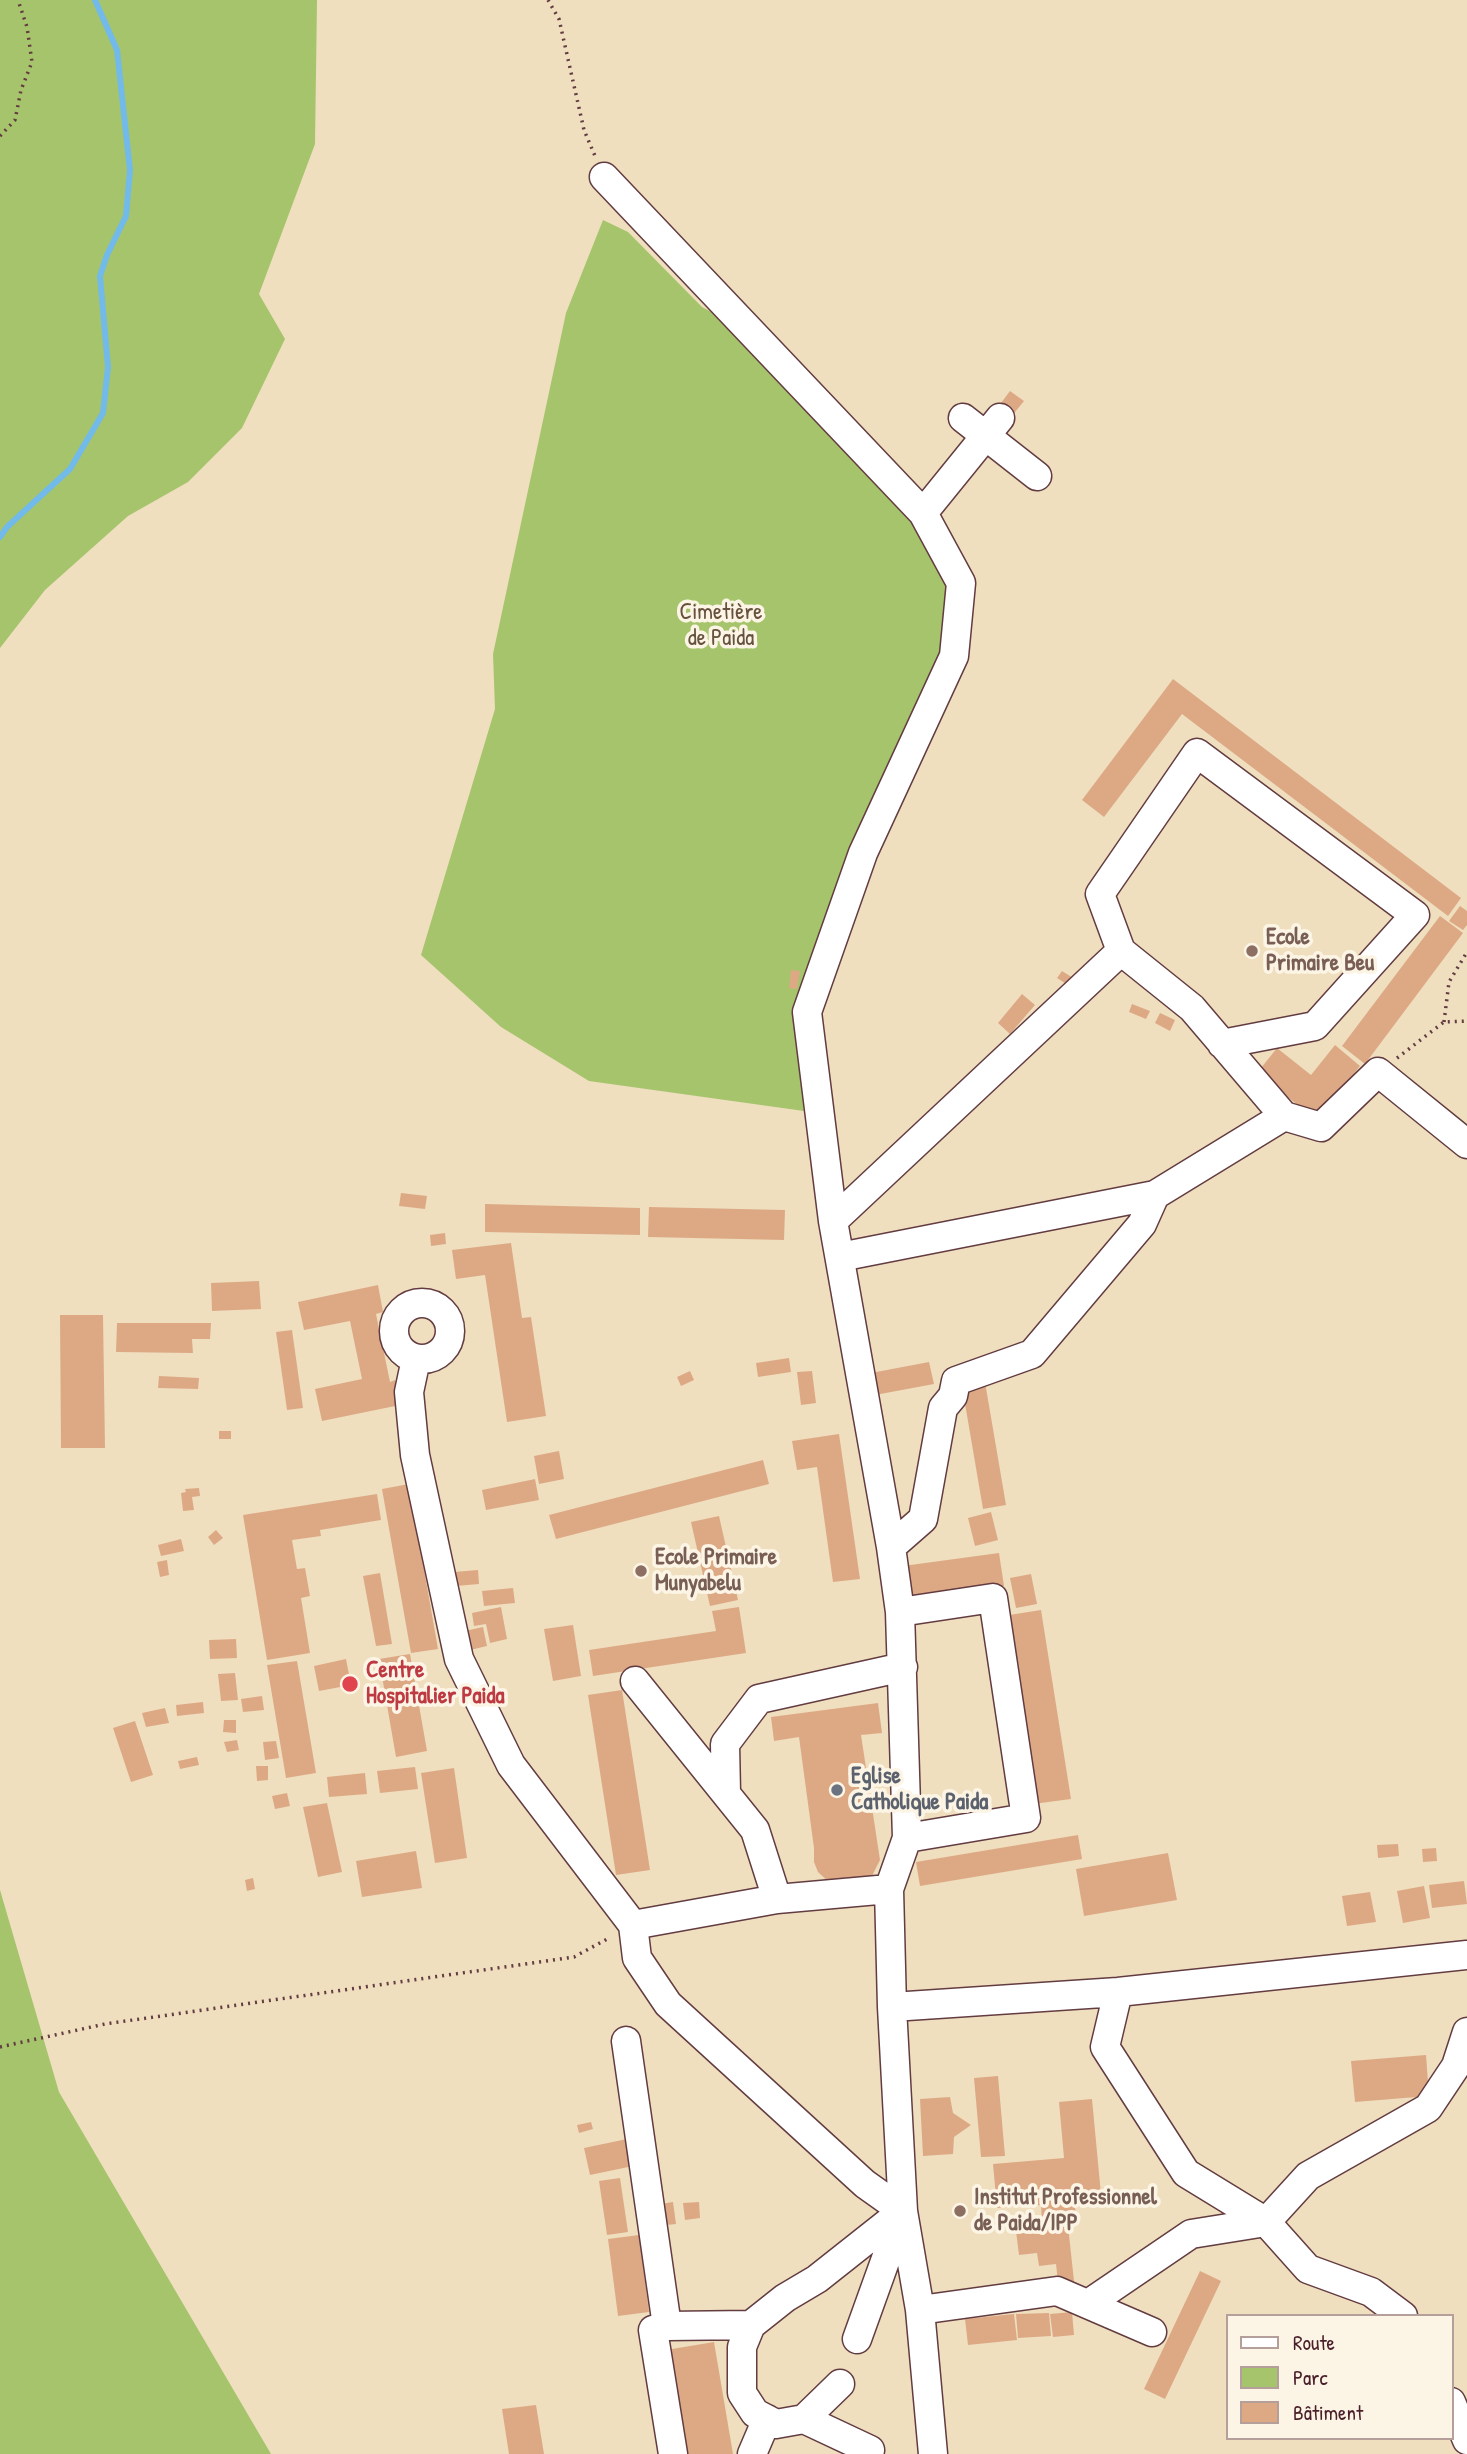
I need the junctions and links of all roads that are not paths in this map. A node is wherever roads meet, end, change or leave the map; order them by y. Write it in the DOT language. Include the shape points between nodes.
graph roads {
  1 [pos="604,177"];
  2 [pos="963,418"];
  3 [pos="993,427"];
  4 [pos="1037,476"];
  5 [pos="923,513"];
  6 [pos="1121,951"];
  7 [pos="1223,1044"];
  8 [pos="1284,1116"];
  9 [pos="1467,1144"];
  10 [pos="1155,1195"];
  11 [pos="833,1220"];
  12 [pos="840,1257"];
  13 [pos="416,1359"];
  14 [pos="891,1547"];
  15 [pos="900,1612"];
  16 [pos="903,1667"];
  17 [pos="635,1681"];
  18 [pos="726,1793"];
  19 [pos="907,1838"];
  20 [pos="889,1889"];
  21 [pos="778,1899"];
  22 [pos="633,1925"];
  23 [pos="1467,1955"];
  24 [pos="1118,1992"];
  25 [pos="892,2007"];
  26 [pos="1467,2032"];
  27 [pos="626,2041"];
  28 [pos="903,2211"];
  29 [pos="1266,2222"];
  30 [pos="1088,2304"];
  31 [pos="920,2310"];
  32 [pos="1400,2314"];
  33 [pos="751,2325"];
  34 [pos="667,2326"];
  35 [pos="1152,2332"];
  36 [pos="857,2339"];
  37 [pos="840,2384"];
  38 [pos="1453,2407"];
  39 [pos="767,2419"];
  40 [pos="804,2419"];
  41 [pos="1467,2440"];
  42 [pos="870,2450"];
  43 [pos="673,2454"];
  44 [pos="752,2454"];
  45 [pos="933,2454"];
  1 -- 5 [label="street"];
  2 -- 3 [label="street"];
  3 -- 4 [label="street"];
  3 -- 5 [label="street"];
  5 -- 11 [label="street" via="961,583 954,656 863,853 807,1012"];
  6 -- 7 [label="street" via="1192,1008"];
  6 -- 7 [label="street" via="1100,894 1197,753 1415,915 1315,1026"];
  6 -- 11 [label="street"];
  7 -- 8 [label="street"];
  8 -- 9 [label="street" via="1321,1126 1378,1072"];
  8 -- 10 [label="street"];
  10 -- 12 [label="street"];
  10 -- 14 [label="street" via="1142,1224 1032,1354 956,1381 953,1396 943,1408 923,1519"];
  11 -- 12 [label="street"];
  12 -- 14 [label="street"];
  13 -- 22 [label="street" via="409,1392 415,1455 459,1659 510,1765"];
  14 -- 15 [label="street"];
  15 -- 16 [label="street"];
  15 -- 19 [label="street" via="993,1598 1026,1818"];
  16 -- 18 [label="street" via="759,1699 725,1744"];
  16 -- 19 [label="street"];
  17 -- 18 [label="street"];
  18 -- 21 [label="street" via="755,1830"];
  19 -- 20 [label="street"];
  20 -- 21 [label="street"];
  20 -- 25 [label="street"];
  21 -- 22 [label="street"];
  22 -- 28 [label="street" via="637,1958 668,2004 865,2184"];
  23 -- 24 [label="street"];
  24 -- 25 [label="street"];
  24 -- 29 [label="street" via="1105,2047 1186,2173"];
  25 -- 28 [label="street"];
  26 -- 29 [label="street" via="1457,2066 1428,2108 1308,2176"];
  27 -- 34 [label="street"];
  28 -- 31 [label="street"];
  28 -- 33 [label="street"];
  28 -- 36 [label="street"];
  29 -- 30 [label="street" via="1191,2234"];
  29 -- 32 [label="street" via="1308,2269 1371,2292"];
  30 -- 31 [label="street" via="1057,2291"];
  30 -- 35 [label="street"];
  31 -- 45 [label="street"];
  33 -- 34 [label="street"];
  33 -- 39 [label="street" via="742,2347 742,2393 755,2413"];
  34 -- 43 [label="street" via="653,2330"];
  37 -- 40 [label="street"];
  38 -- 41 [label="street"];
  39 -- 40 [label="street" via="776,2424"];
  39 -- 44 [label="street"];
  40 -- 42 [label="street"];
}
